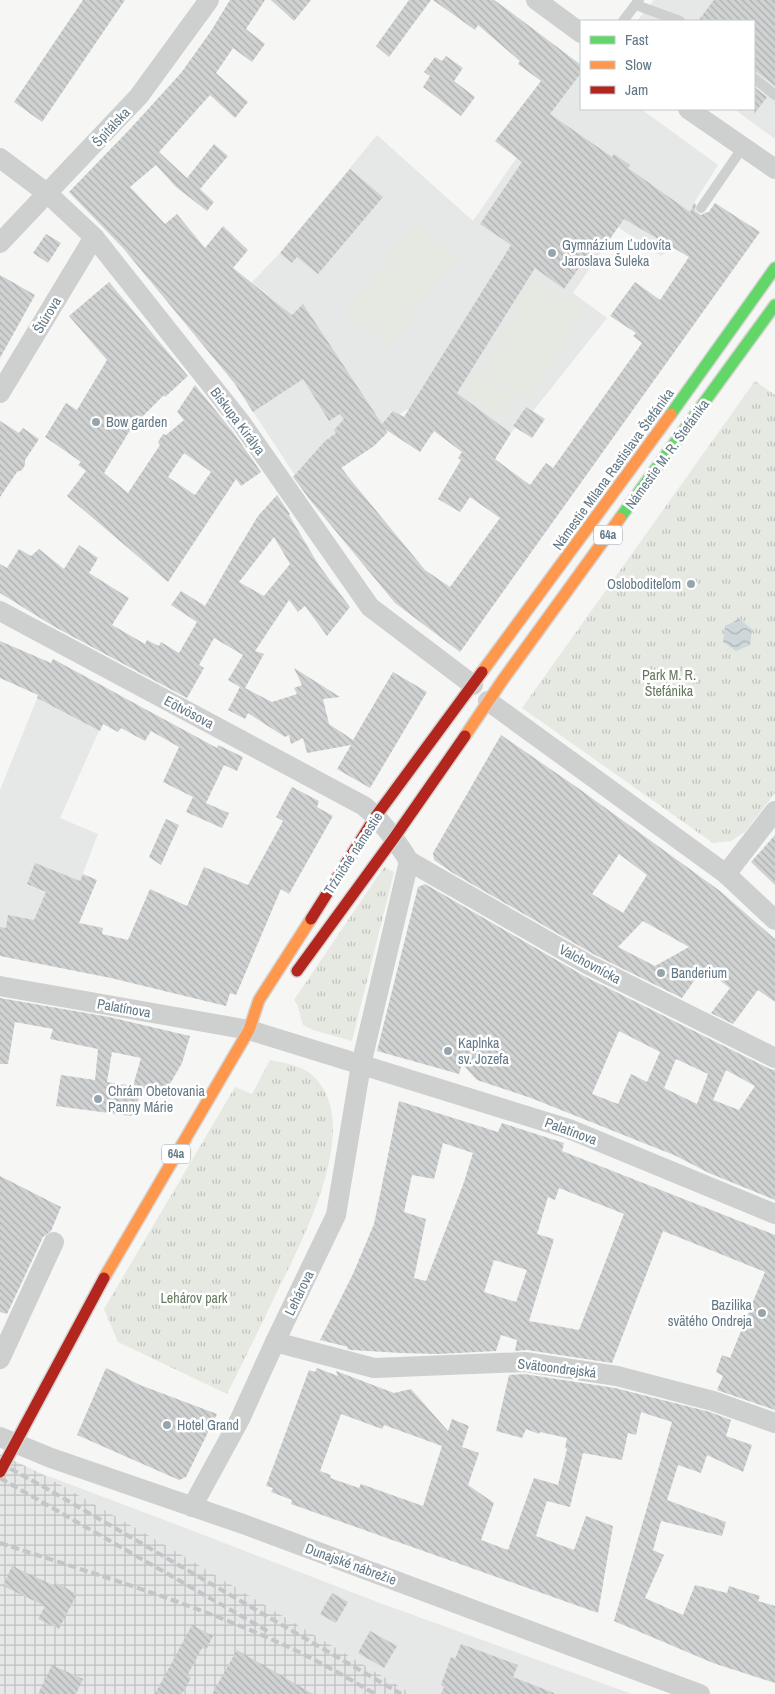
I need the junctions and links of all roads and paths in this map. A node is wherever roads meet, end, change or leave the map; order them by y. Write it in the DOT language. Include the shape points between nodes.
graph roads {
  1 [pos="210,0"];
  2 [pos="536,0"];
  3 [pos="637,2"];
  4 [pos="559,8"];
  5 [pos="624,20"];
  6 [pos="678,20"];
  7 [pos="580,32"];
  8 [pos="755,79"];
  9 [pos="775,95"];
  10 [pos="689,110"];
  11 [pos="743,147"];
  12 [pos="0,158"];
  13 [pos="775,168"];
  14 [pos="48,194"];
  15 [pos="701,208"];
  16 [pos="94,237"];
  17 [pos="0,243"];
  18 [pos="775,268"];
  19 [pos="775,305"];
  20 [pos="0,393"];
  21 [pos="0,610"];
  22 [pos="473,685"];
  23 [pos="488,701"];
  24 [pos="775,811"];
  25 [pos="376,816"];
  26 [pos="394,838"];
  27 [pos="408,862"];
  28 [pos="726,874"];
  29 [pos="775,920"];
  30 [pos="289,982"];
  31 [pos="0,986"];
  32 [pos="266,1012"];
  33 [pos="249,1030"];
  34 [pos="775,1058"];
  35 [pos="360,1065"];
  36 [pos="775,1214"];
  37 [pos="54,1242"];
  38 [pos="275,1342"];
  39 [pos="0,1359"];
  40 [pos="775,1423"];
  41 [pos="0,1437"];
  42 [pos="0,1472"];
  43 [pos="192,1507"];
  44 [pos="700,1694"];
  1 -- 14 [label="street, Špitálska" via="139,96"];
  2 -- 4 [label="street"];
  3 -- 5 [label="lane"];
  3 -- 6 [label="lane"];
  4 -- 7 [label="street"];
  8 -- 9 [label="lane"];
  10 -- 11 [label="street"];
  11 -- 13 [label="street"];
  11 -- 15 [label="lane"];
  12 -- 14 [label="street, Biskupa Királya"];
  14 -- 16 [label="street, Biskupa Királya"];
  14 -- 17 [label="street, Špitálska"];
  16 -- 20 [label="street, Štúrova"];
  16 -- 22 [label="street, Biskupa Királya" via="242,424 278,464 370,607"];
  18 -- 22 [label="main road, Námestie Milana Rastislava Štefánika / 64a"];
  19 -- 23 [label="main road, Námestie M. R. Štefánika / 64a"];
  21 -- 25 [label="street, Eötvösova" via="364,806"];
  22 -- 23 [label="main road"];
  22 -- 25 [label="main road, Tržničné námestie / 64a"];
  23 -- 26 [label="main road, Tržničné námestie / 64a"];
  23 -- 28 [label="street"];
  24 -- 28 [label="street"];
  25 -- 26 [label="street, Eötvösova"];
  25 -- 33 [label="main road, Tržničné námestie / 64a" via="259,1000"];
  26 -- 27 [label="street, Tržničné námestie"];
  26 -- 30 [label="main road, Tržničné námestie / 64a"];
  27 -- 34 [label="street, Valchovnícka" via="589,965"];
  27 -- 35 [label="street"];
  28 -- 29 [label="street"];
  31 -- 33 [label="street, Palatínova"];
  32 -- 33 [label="main road, 64a"];
  33 -- 35 [label="street"];
  33 -- 42 [label="main road, 64a, bridge" via="104,1278"];
  35 -- 36 [label="street, Palatínova" via="569,1128"];
  35 -- 38 [label="street, Lehárova" via="336,1215"];
  37 -- 39 [label="street"];
  38 -- 40 [label="street, Svätoondrejská" via="374,1368 525,1362 618,1376 713,1401"];
  38 -- 43 [label="street, Lehárova" via="240,1418"];
  41 -- 43 [label="street, Dunajské nábrežie"];
  43 -- 44 [label="street, Dunajské nábrežie"];
}
